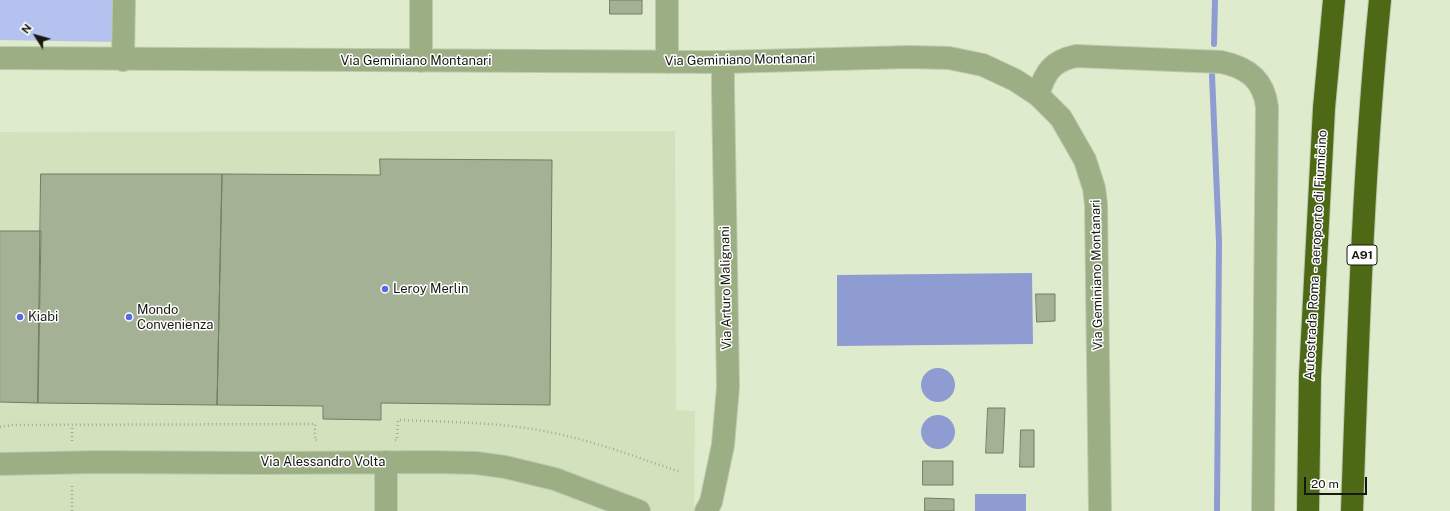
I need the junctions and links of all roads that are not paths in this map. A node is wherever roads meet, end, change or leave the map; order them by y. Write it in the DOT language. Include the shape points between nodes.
graph roads {
  1 [pos="124,0"];
  2 [pos="421,0"];
  3 [pos="667,0"];
  4 [pos="1325,0"];
  5 [pos="1334,0"];
  6 [pos="1380,0"];
  7 [pos="0,58"];
  8 [pos="123,60"];
  9 [pos="420,61"];
  10 [pos="667,62"];
  11 [pos="724,62"];
  12 [pos="1038,95"];
  13 [pos="1324,108"];
  14 [pos="386,462"];
  15 [pos="0,464"];
  16 [pos="386,511"];
  17 [pos="639,511"];
  18 [pos="706,511"];
  19 [pos="1100,511"];
  20 [pos="1263,511"];
  21 [pos="1308,511"];
  22 [pos="1352,511"];
  1 -- 8 [label="street"];
  2 -- 9 [label="street"];
  3 -- 10 [label="street"];
  4 -- 13 [label="highway"];
  5 -- 13 [label="highway, Autostrada Roma - aeroporto di Fiumicino"];
  6 -- 22 [label="highway, A91" via="1366,185"];
  7 -- 8 [label="street, Via Geminiano Montanari"];
  8 -- 9 [label="street, Via Geminiano Montanari"];
  9 -- 10 [label="street, Via Geminiano Montanari"];
  10 -- 11 [label="street, Via Geminiano Montanari"];
  11 -- 12 [label="street, Via Geminiano Montanari" via="949,58 984,65"];
  11 -- 18 [label="street, Via Arturo Malignani" via="728,387 723,445 711,502"];
  12 -- 19 [label="street, Via Geminiano Montanari" via="1061,118 1086,160 1096,196"];
  12 -- 20 [label="street" via="1051,68 1076,56 1221,62 1247,72 1254,77 1264,92 1267,107"];
  13 -- 21 [label="highway, Autostrada Roma - aeroporto di Fiumicino" via="1310,376"];
  14 -- 15 [label="street, Via Alessandro Volta"];
  14 -- 16 [label="street"];
  14 -- 17 [label="street, Via Alessandro Volta" via="476,463 505,467 555,480"];
}
